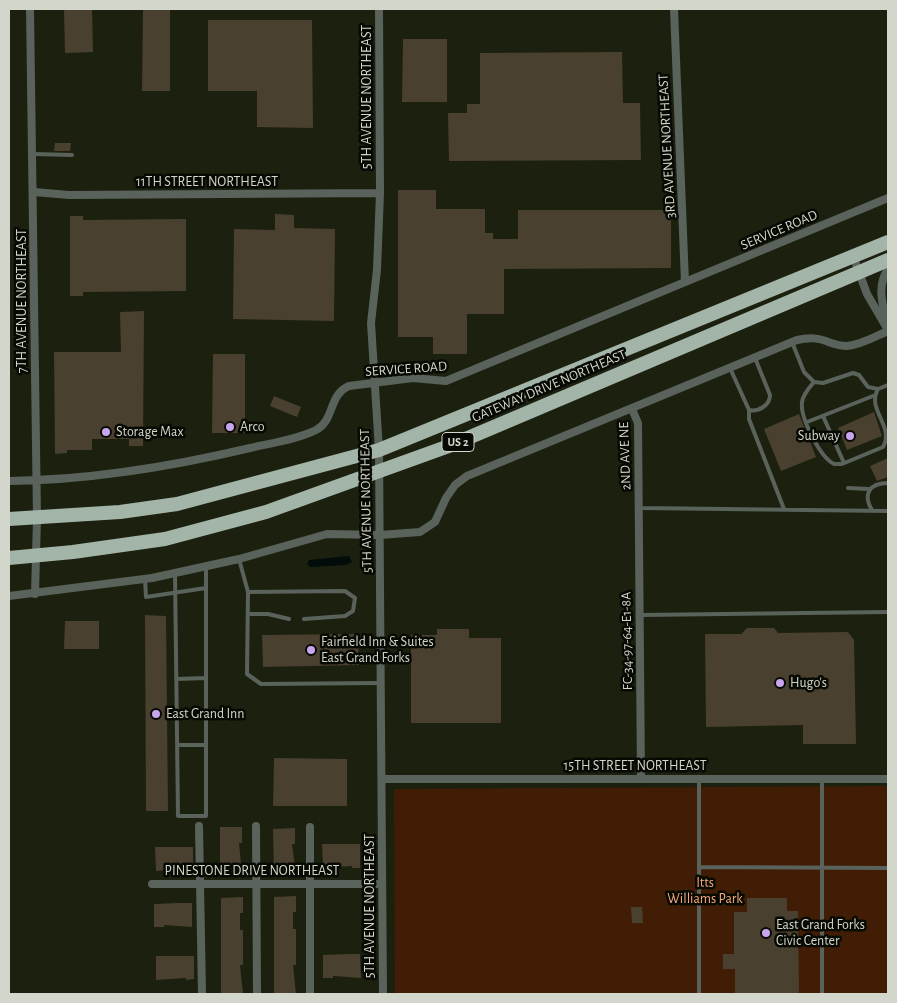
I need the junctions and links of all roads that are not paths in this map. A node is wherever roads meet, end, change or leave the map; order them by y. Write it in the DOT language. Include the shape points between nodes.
graph roads {
  1 [pos="30,9"];
  2 [pos="379,9"];
  3 [pos="674,9"];
  4 [pos="33,154"];
  5 [pos="72,155"];
  6 [pos="34,192"];
  7 [pos="380,193"];
  8 [pos="888,198"];
  9 [pos="888,242"];
  10 [pos="853,256"];
  11 [pos="888,260"];
  12 [pos="888,269"];
  13 [pos="858,274"];
  14 [pos="685,282"];
  15 [pos="888,330"];
  16 [pos="792,342"];
  17 [pos="755,358"];
  18 [pos="730,368"];
  19 [pos="814,382"];
  20 [pos="374,383"];
  21 [pos="888,385"];
  22 [pos="878,388"];
  23 [pos="873,396"];
  24 [pos="632,408"];
  25 [pos="749,410"];
  26 [pos="823,416"];
  27 [pos="807,422"];
  28 [pos="379,450"];
  29 [pos="844,463"];
  30 [pos="378,472"];
  31 [pos="9,480"];
  32 [pos="36,480"];
  33 [pos="888,483"];
  34 [pos="848,488"];
  35 [pos="869,489"];
  36 [pos="638,504"];
  37 [pos="784,509"];
  38 [pos="872,510"];
  39 [pos="888,511"];
  40 [pos="37,518"];
  41 [pos="9,519"];
  42 [pos="380,535"];
  43 [pos="36,556"];
  44 [pos="9,558"];
  45 [pos="239,558"];
  46 [pos="206,567"];
  47 [pos="175,573"];
  48 [pos="145,579"];
  49 [pos="206,588"];
  50 [pos="248,592"];
  51 [pos="176,593"];
  52 [pos="35,594"];
  53 [pos="9,596"];
  54 [pos="888,612"];
  55 [pos="248,614"];
  56 [pos="639,616"];
  57 [pos="289,619"];
  58 [pos="304,619"];
  59 [pos="206,678"];
  60 [pos="176,679"];
  61 [pos="381,683"];
  62 [pos="177,745"];
  63 [pos="206,745"];
  64 [pos="641,778"];
  65 [pos="699,778"];
  66 [pos="382,779"];
  67 [pos="822,779"];
  68 [pos="888,779"];
  69 [pos="200,826"];
  70 [pos="256,826"];
  71 [pos="310,827"];
  72 [pos="699,867"];
  73 [pos="822,868"];
  74 [pos="888,868"];
  75 [pos="152,884"];
  76 [pos="256,884"];
  77 [pos="310,884"];
  78 [pos="382,884"];
  79 [pos="200,885"];
  80 [pos="202,994"];
  81 [pos="257,994"];
  82 [pos="310,994"];
  83 [pos="383,994"];
  84 [pos="699,994"];
  85 [pos="822,994"];
  1 -- 4 [label="street, 7TH AVENUE NORTHEAST"];
  2 -- 7 [label="street, 5TH AVENUE NORTHEAST"];
  3 -- 14 [label="street, 3RD AVENUE NORTHEAST"];
  4 -- 5 [label="lane"];
  4 -- 6 [label="street, 7TH AVENUE NORTHEAST"];
  6 -- 7 [label="street, 11TH STREET NORTHEAST" via="69,195"];
  6 -- 32 [label="street, 7TH AVENUE NORTHEAST"];
  7 -- 20 [label="street, 5TH AVENUE NORTHEAST" via="371,323"];
  8 -- 14 [label="street, SERVICE ROAD"];
  9 -- 10 [label="highway, GATEWAY DRIVE NORTHEAST / US 2"];
  10 -- 13 [label="street"];
  10 -- 28 [label="highway, GATEWAY DRIVE NORTHEAST / US 2"];
  11 -- 13 [label="highway, GATEWAY DRIVE NORTHEAST / US 2"];
  12 -- 15 [label="street" via="881,283 881,293"];
  13 -- 15 [label="street"];
  13 -- 30 [label="highway, GATEWAY DRIVE NORTHEAST / US 2" via="449,446"];
  14 -- 20 [label="street, SERVICE ROAD" via="446,381 413,378"];
  15 -- 16 [label="street" via="846,346 811,337"];
  16 -- 17 [label="street"];
  16 -- 19 [label="lane" via="804,372"];
  17 -- 18 [label="street"];
  17 -- 25 [label="lane" via="770,400 766,406"];
  18 -- 24 [label="street"];
  18 -- 25 [label="lane"];
  19 -- 22 [label="lane" via="824,383 853,373 859,375 868,387"];
  19 -- 27 [label="lane" via="802,402"];
  20 -- 28 [label="street, 5TH AVENUE NORTHEAST"];
  20 -- 32 [label="street, SERVICE ROAD" via="354,385 340,391 325,422 302,435 202,460 93,476"];
  21 -- 22 [label="lane"];
  22 -- 23 [label="lane"];
  23 -- 26 [label="lane"];
  23 -- 29 [label="lane" via="887,433 885,444"];
  24 -- 36 [label="street, 2ND AVE NE" via="638,423"];
  24 -- 42 [label="street" via="467,476 451,492 434,522 420,532"];
  25 -- 37 [label="lane" via="749,420"];
  26 -- 27 [label="lane"];
  26 -- 29 [label="lane"];
  27 -- 29 [label="lane" via="823,456 834,464"];
  28 -- 30 [label="street, 5TH AVENUE NORTHEAST"];
  28 -- 40 [label="highway, GATEWAY DRIVE NORTHEAST / US 2" via="177,504"];
  30 -- 42 [label="street, 5TH AVENUE NORTHEAST"];
  30 -- 43 [label="highway, GATEWAY DRIVE NORTHEAST / US 2" via="266,512 165,539"];
  31 -- 32 [label="street, SERVICE ROAD"];
  32 -- 40 [label="street, 7TH AVENUE NORTHEAST"];
  33 -- 35 [label="lane"];
  34 -- 35 [label="lane"];
  35 -- 38 [label="lane" via="867,499"];
  36 -- 37 [label="lane" via="641,508"];
  36 -- 56 [label="street, FC-34-97-64-E1-8A"];
  37 -- 38 [label="lane"];
  38 -- 39 [label="lane"];
  40 -- 41 [label="highway, GATEWAY DRIVE NORTHEAST / US 2"];
  40 -- 43 [label="street, 7TH AVENUE NORTHEAST"];
  42 -- 45 [label="street" via="327,534"];
  42 -- 61 [label="street, 5TH AVENUE NORTHEAST"];
  43 -- 44 [label="highway, GATEWAY DRIVE NORTHEAST / US 2"];
  43 -- 52 [label="street, 7TH AVENUE NORTHEAST"];
  45 -- 46 [label="street"];
  45 -- 50 [label="lane"];
  46 -- 47 [label="street"];
  46 -- 49 [label="lane"];
  47 -- 48 [label="street"];
  47 -- 51 [label="lane"];
  48 -- 51 [label="lane" via="146,597"];
  48 -- 52 [label="street"];
  49 -- 51 [label="lane"];
  49 -- 59 [label="lane"];
  50 -- 55 [label="lane"];
  50 -- 58 [label="lane" via="345,591 355,598 353,611 345,616"];
  51 -- 60 [label="lane"];
  52 -- 53 [label="street"];
  54 -- 56 [label="lane"];
  55 -- 57 [label="lane"];
  55 -- 61 [label="lane" via="248,674 261,684"];
  56 -- 64 [label="street, FC-34-97-64-E1-8A"];
  59 -- 60 [label="lane"];
  59 -- 63 [label="lane"];
  60 -- 62 [label="lane"];
  61 -- 66 [label="street, 5TH AVENUE NORTHEAST"];
  62 -- 63 [label="lane"];
  62 -- 63 [label="lane" via="178,816 206,816"];
  64 -- 65 [label="street, 15TH STREET NORTHEAST"];
  64 -- 66 [label="street, 15TH STREET NORTHEAST"];
  65 -- 67 [label="street, 15TH STREET NORTHEAST"];
  65 -- 72 [label="lane"];
  66 -- 78 [label="street, 5TH AVENUE NORTHEAST"];
  67 -- 68 [label="street, 15TH STREET NORTHEAST"];
  67 -- 73 [label="lane"];
  69 -- 79 [label="street"];
  70 -- 76 [label="street"];
  71 -- 77 [label="street"];
  72 -- 73 [label="lane"];
  72 -- 84 [label="lane"];
  73 -- 74 [label="lane"];
  73 -- 85 [label="lane"];
  75 -- 79 [label="street, PINESTONE DRIVE NORTHEAST"];
  76 -- 77 [label="street, PINESTONE DRIVE NORTHEAST"];
  76 -- 79 [label="street, PINESTONE DRIVE NORTHEAST"];
  76 -- 81 [label="street"];
  77 -- 78 [label="street, PINESTONE DRIVE NORTHEAST"];
  77 -- 82 [label="street"];
  78 -- 83 [label="street, 5TH AVENUE NORTHEAST"];
  79 -- 80 [label="street"];
}
